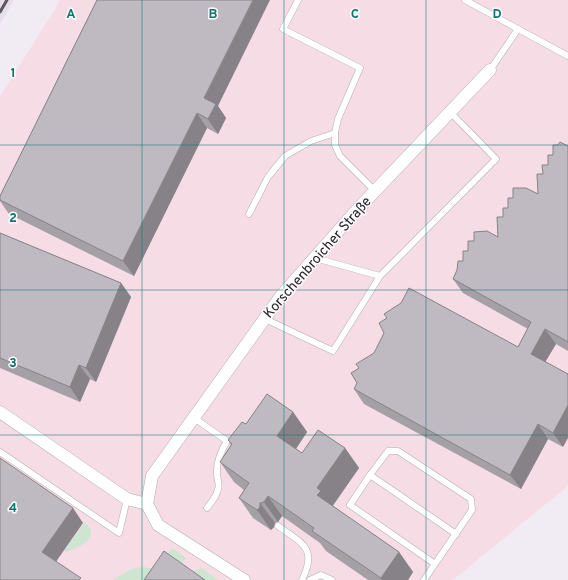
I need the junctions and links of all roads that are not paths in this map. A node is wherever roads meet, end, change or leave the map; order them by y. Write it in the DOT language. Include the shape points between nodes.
graph roads {
  1 [pos="298,0"];
  2 [pos="465,0"];
  3 [pos="518,29"];
  4 [pos="568,56"];
  5 [pos="490,70"];
  6 [pos="450,112"];
  7 [pos="334,133"];
  8 [pos="375,191"];
  9 [pos="249,214"];
  10 [pos="315,258"];
  11 [pos="380,276"];
  12 [pos="265,319"];
  13 [pos="0,412"];
  14 [pos="194,418"];
  15 [pos="0,452"];
  16 [pos="370,476"];
  17 [pos="127,500"];
  18 [pos="147,504"];
  19 [pos="207,508"];
  20 [pos="278,526"];
  21 [pos="456,534"];
  22 [pos="435,564"];
  23 [pos="244,580"];
  24 [pos="302,580"];
  25 [pos="310,580"];
  26 [pos="332,580"];
  27 [pos="424,580"];
  1 -- 7 [label="lane" via="283,29 360,68"];
  2 -- 3 [label="lane"];
  3 -- 4 [label="lane"];
  3 -- 5 [label="lane"];
  5 -- 6 [label="street, Korschenbroicher Straße"];
  6 -- 8 [label="street, Korschenbroicher Straße"];
  6 -- 11 [label="lane" via="496,159"];
  7 -- 8 [label="lane" via="340,156"];
  7 -- 9 [label="lane" via="310,141 285,156 268,177"];
  8 -- 10 [label="street, Korschenbroicher Straße"];
  10 -- 11 [label="lane"];
  10 -- 12 [label="street, Korschenbroicher Straße" via="281,296"];
  11 -- 12 [label="lane" via="333,351"];
  12 -- 14 [label="street, Korschenbroicher Straße"];
  13 -- 17 [label="street"];
  14 -- 18 [label="street, Korschenbroicher Straße" via="152,476"];
  14 -- 19 [label="lane" via="227,441 218,459 218,492"];
  15 -- 17 [label="lane" via="119,533"];
  16 -- 21 [label="lane"];
  16 -- 21 [label="lane" via="388,452 398,451 471,499 472,510"];
  16 -- 22 [label="lane" via="350,505"];
  17 -- 18 [label="street"];
  18 -- 23 [label="street" via="158,525"];
  20 -- 24 [label="lane" via="307,549 309,564"];
  21 -- 22 [label="lane"];
  22 -- 27 [label="lane"];
  25 -- 26 [label="lane" via="320,575"];
}
